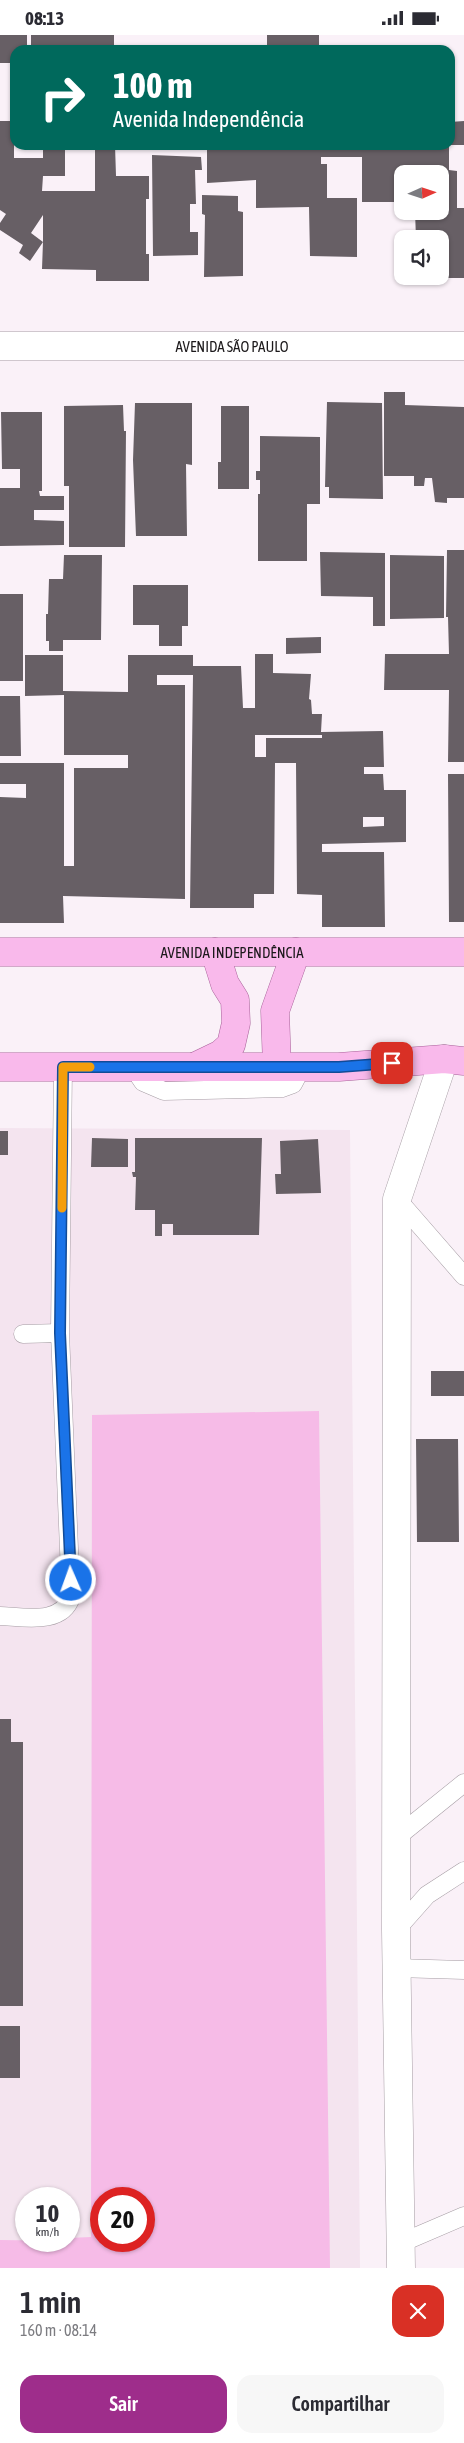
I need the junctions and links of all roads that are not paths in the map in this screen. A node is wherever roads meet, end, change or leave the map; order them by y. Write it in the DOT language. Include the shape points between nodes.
graph roads {
  1 [pos="464,345"];
  2 [pos="0,347"];
  3 [pos="215,952"];
  4 [pos="296,952"];
  5 [pos="464,952"];
  6 [pos="0,953"];
  7 [pos="454,1060"];
  8 [pos="289,1066"];
  9 [pos="0,1067"];
  10 [pos="63,1067"];
  11 [pos="133,1067"];
  12 [pos="195,1067"];
  13 [pos="397,1199"];
  14 [pos="464,1275"];
  15 [pos="60,1333"];
  16 [pos="23,1334"];
  17 [pos="0,1616"];
  18 [pos="464,1783"];
  19 [pos="396,1837"];
  20 [pos="464,1871"];
  21 [pos="396,1929"];
  22 [pos="396,1968"];
  23 [pos="464,1970"];
  24 [pos="464,2216"];
  25 [pos="401,2256"];
  1 -- 2 [label="street, AVENIDA SÃO PAULO"];
  3 -- 4 [label="main road, AVENIDA INDEPENDÊNCIA"];
  3 -- 6 [label="main road, AVENIDA INDEPENDÊNCIA"];
  3 -- 12 [label="main road" via="225,984 235,1000 236,1023 232,1045"];
  4 -- 5 [label="main road, AVENIDA INDEPENDÊNCIA"];
  4 -- 8 [label="main road" via="275,1011"];
  7 -- 8 [label="main road" via="339,1067"];
  7 -- 13 [label="street"];
  8 -- 11 [label="lane" via="293,1084 282,1088 164,1091 143,1082"];
  8 -- 12 [label="main road"];
  9 -- 10 [label="main road"];
  10 -- 11 [label="main road"];
  10 -- 15 [label="lane"];
  11 -- 12 [label="main road"];
  13 -- 14 [label="lane"];
  13 -- 19 [label="street"];
  15 -- 16 [label="lane"];
  15 -- 17 [label="lane" via="71,1597 63,1613"];
  18 -- 19 [label="lane"];
  19 -- 21 [label="street"];
  20 -- 21 [label="lane" via="427,1895"];
  21 -- 22 [label="street"];
  22 -- 23 [label="lane"];
  22 -- 25 [label="street"];
  24 -- 25 [label="lane"];
}
